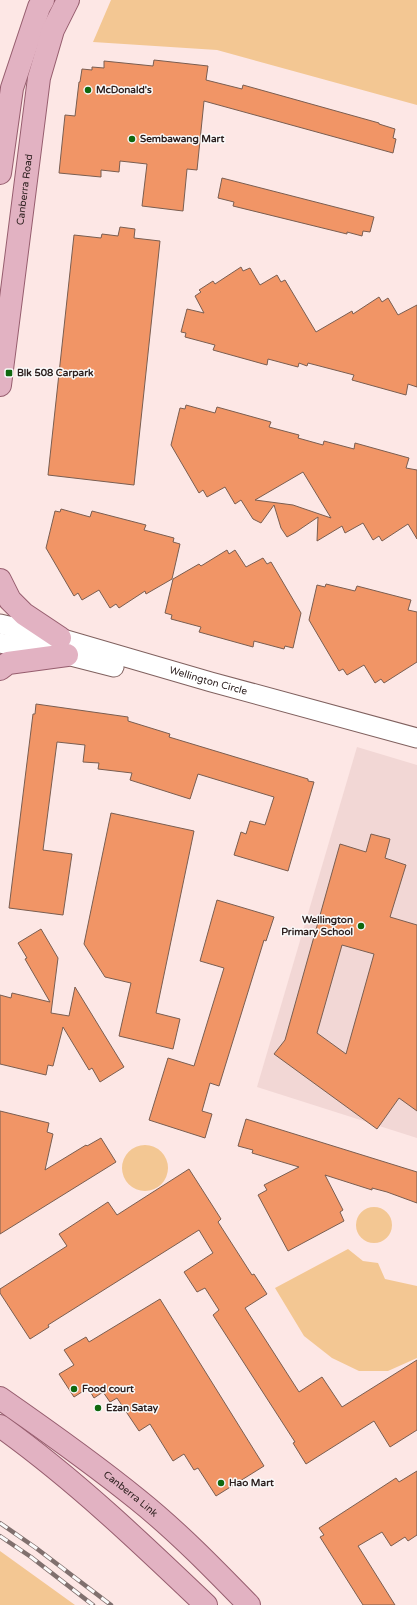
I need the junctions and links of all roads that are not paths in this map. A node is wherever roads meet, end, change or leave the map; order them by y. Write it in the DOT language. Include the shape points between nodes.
graph roads {
  1 [pos="43,0"];
  2 [pos="68,0"];
  3 [pos="0,173"];
  4 [pos="0,385"];
  5 [pos="0,580"];
  6 [pos="0,624"];
  7 [pos="0,643"];
  8 [pos="63,647"];
  9 [pos="0,669"];
  10 [pos="417,738"];
  11 [pos="417,749"];
  12 [pos="0,1398"];
  13 [pos="0,1426"];
  14 [pos="206,1605"];
  15 [pos="249,1605"];
  1 -- 3 [label="main road" via="12,88"];
  2 -- 4 [label="main road, Canberra Road" via="53,30 39,78"];
  5 -- 8 [label="main road" via="10,600"];
  6 -- 8 [label="street, Wellington Circle"];
  7 -- 8 [label="street, Wellington Circle"];
  8 -- 9 [label="main road" via="8,663"];
  8 -- 10 [label="street, Wellington Circle" via="211,682"];
  8 -- 11 [label="street, Wellington Circle"];
  12 -- 15 [label="main road, Canberra Link" via="137,1499 193,1548"];
  13 -- 14 [label="main road" via="102,1507"];
}
